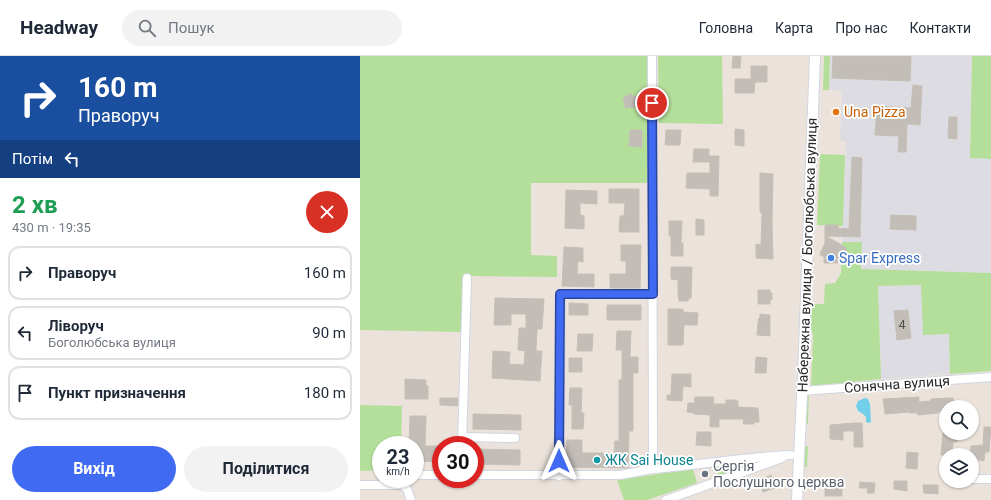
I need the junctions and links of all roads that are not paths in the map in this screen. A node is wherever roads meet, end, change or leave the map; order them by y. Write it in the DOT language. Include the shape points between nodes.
graph roads {
  1 [pos="652,56"];
  2 [pos="815,56"];
  3 [pos="467,278"];
  4 [pos="653,294"];
  5 [pos="991,378"];
  6 [pos="802,391"];
  7 [pos="462,436"];
  8 [pos="515,438"];
  9 [pos="484,440"];
  10 [pos="795,455"];
  11 [pos="653,469"];
  12 [pos="484,475"];
  13 [pos="559,476"];
  14 [pos="979,479"];
  15 [pos="991,480"];
  16 [pos="360,485"];
  17 [pos="411,500"];
  18 [pos="666,500"];
  19 [pos="796,500"];
  1 -- 4 [label="street"];
  2 -- 6 [label="street, Набережна вулиця / Боголюбська вулиця"];
  3 -- 7 [label="street"];
  4 -- 11 [label="street"];
  4 -- 13 [label="street" via="560,294"];
  5 -- 6 [label="street, Сонячна вулиця"];
  6 -- 10 [label="street, Набережна вулиця / Боголюбська вулиця"];
  8 -- 9 [label="street"];
  10 -- 11 [label="street"];
  10 -- 18 [label="street"];
  10 -- 19 [label="street, Набережна вулиця / Боголюбська вулиця"];
  11 -- 13 [label="street" via="620,475"];
  12 -- 13 [label="street"];
  14 -- 15 [label="street"];
  16 -- 17 [label="street" via="402,485 407,489"];
}
